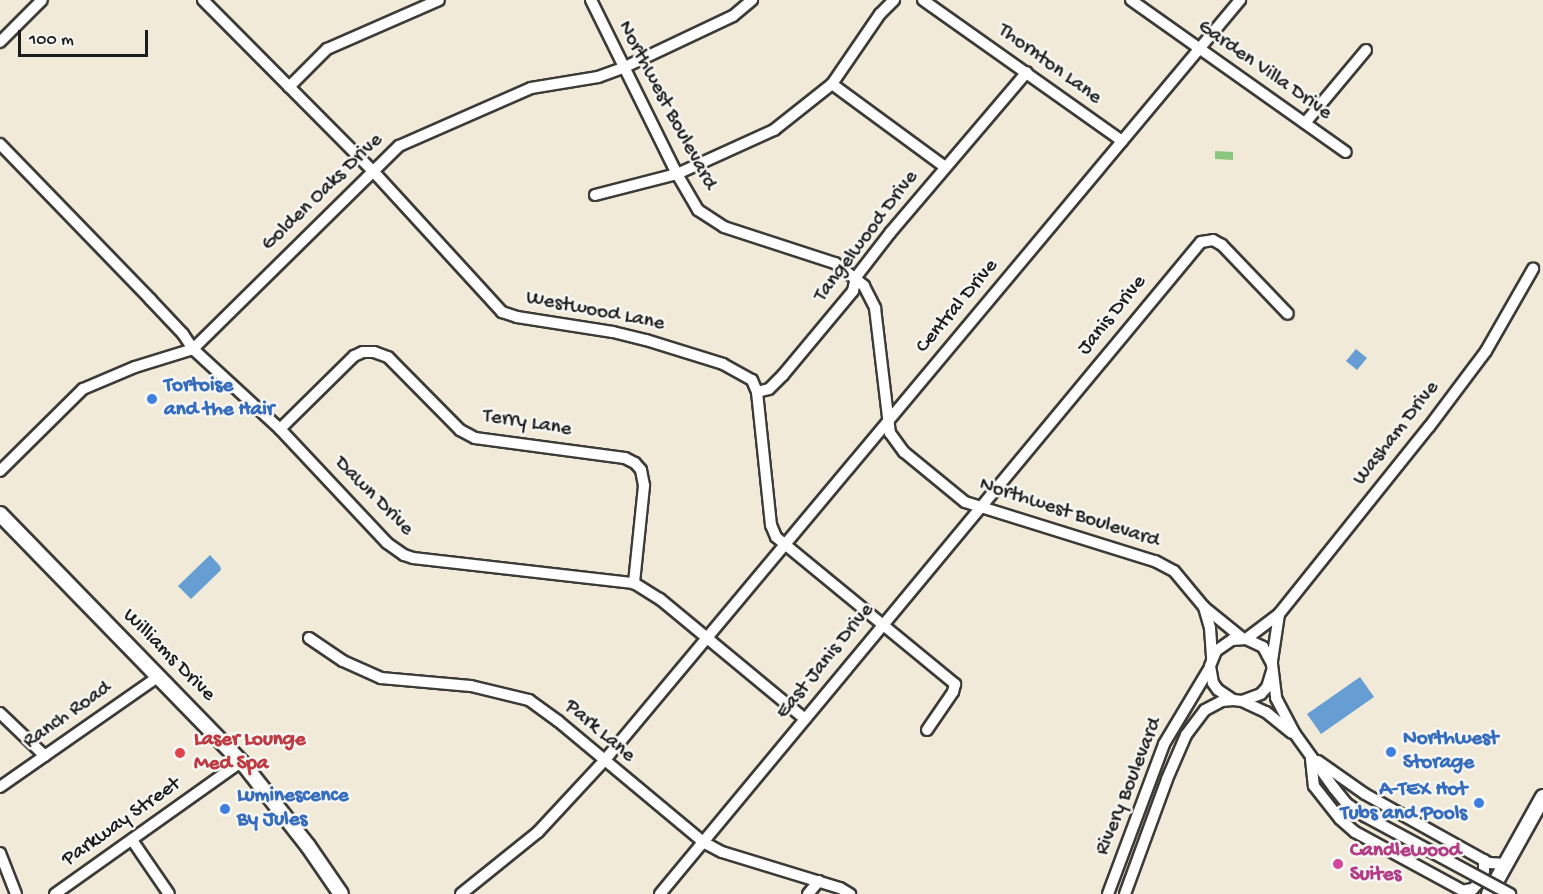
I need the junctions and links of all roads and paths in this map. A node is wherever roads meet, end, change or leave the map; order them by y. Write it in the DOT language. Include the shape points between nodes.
graph roads {
  1 [pos="42,0"];
  2 [pos="203,0"];
  3 [pos="439,0"];
  4 [pos="591,0"];
  5 [pos="752,0"];
  6 [pos="894,0"];
  7 [pos="922,0"];
  8 [pos="1131,0"];
  9 [pos="1240,0"];
  10 [pos="0,42"];
  11 [pos="1198,49"];
  12 [pos="1366,50"];
  13 [pos="625,67"];
  14 [pos="1027,72"];
  15 [pos="832,84"];
  16 [pos="290,87"];
  17 [pos="1305,123"];
  18 [pos="1122,141"];
  19 [pos="0,144"];
  20 [pos="1346,152"];
  21 [pos="945,167"];
  22 [pos="372,171"];
  23 [pos="676,174"];
  24 [pos="595,195"];
  25 [pos="1533,269"];
  26 [pos="856,277"];
  27 [pos="1288,314"];
  28 [pos="193,349"];
  29 [pos="757,392"];
  30 [pos="888,420"];
  31 [pos="280,429"];
  32 [pos="0,471"];
  33 [pos="981,508"];
  34 [pos="0,514"];
  35 [pos="784,544"];
  36 [pos="633,583"];
  37 [pos="1204,607"];
  38 [pos="1279,614"];
  39 [pos="881,624"];
  40 [pos="309,638"];
  41 [pos="707,638"];
  42 [pos="1244,639"];
  43 [pos="1211,663"];
  44 [pos="1272,667"];
  45 [pos="159,676"];
  46 [pos="1237,700"];
  47 [pos="0,712"];
  48 [pos="805,719"];
  49 [pos="927,730"];
  50 [pos="1295,734"];
  51 [pos="45,756"];
  52 [pos="1310,756"];
  53 [pos="604,761"];
  54 [pos="241,762"];
  55 [pos="1152,774"];
  56 [pos="1167,779"];
  57 [pos="0,787"];
  58 [pos="1543,797"];
  59 [pos="132,840"];
  60 [pos="703,842"];
  61 [pos="0,853"];
  62 [pos="1484,860"];
  63 [pos="1506,864"];
  64 [pos="1118,868"];
  65 [pos="1132,873"];
  66 [pos="819,881"];
  67 [pos="1467,892"];
  68 [pos="16,894"];
  69 [pos="55,894"];
  70 [pos="169,894"];
  71 [pos="340,894"];
  72 [pos="461,894"];
  73 [pos="660,894"];
  74 [pos="808,894"];
  75 [pos="850,894"];
  76 [pos="1108,894"];
  77 [pos="1125,894"];
  78 [pos="1489,894"];
  79 [pos="1510,894"];
  1 -- 10 [label="street"];
  2 -- 16 [label="street, Westwood Lane"];
  3 -- 16 [label="street" via="327,49"];
  4 -- 13 [label="street, Northwest Boulevard"];
  5 -- 13 [label="street, Golden Oaks Drive" via="733,16"];
  6 -- 15 [label="street"];
  7 -- 14 [label="street, Thornton Lane"];
  8 -- 11 [label="street, Garden Villa Drive"];
  9 -- 11 [label="street, Central Drive"];
  11 -- 17 [label="street, Garden Villa Drive"];
  11 -- 18 [label="street, Central Drive"];
  12 -- 17 [label="street"];
  13 -- 22 [label="street, Golden Oaks Drive" via="598,77 531,88 399,146"];
  13 -- 23 [label="street, Northwest Boulevard"];
  14 -- 18 [label="street, Thornton Lane"];
  14 -- 21 [label="street, Tangelwood Drive"];
  15 -- 21 [label="street"];
  15 -- 23 [label="street" via="774,130"];
  16 -- 22 [label="street, Westwood Lane"];
  17 -- 20 [label="street, Garden Villa Drive"];
  18 -- 30 [label="street, Central Drive"];
  19 -- 28 [label="street, Dawn Drive" via="150,298"];
  21 -- 26 [label="street, Tangelwood Drive"];
  22 -- 28 [label="street, Golden Oaks Drive"];
  22 -- 29 [label="street, Westwood Lane" via="502,312 613,332 682,350 743,373 752,380"];
  23 -- 24 [label="street"];
  23 -- 26 [label="street, Northwest Boulevard" via="698,210 724,227 835,263"];
  25 -- 38 [label="street, Washam Drive" via="1486,351"];
  26 -- 29 [label="street, Tangelwood Drive" via="853,291 783,375 769,389"];
  26 -- 30 [label="street, Northwest Boulevard" via="875,308"];
  27 -- 33 [label="street, Janis Drive" via="1222,245 1214,240 1201,242"];
  28 -- 31 [label="street, Dawn Drive"];
  28 -- 32 [label="street, Golden Oaks Drive" via="83,389"];
  29 -- 35 [label="street" via="771,525"];
  30 -- 33 [label="street, Northwest Boulevard" via="890,433 904,452 957,496"];
  30 -- 35 [label="street, Central Drive"];
  31 -- 36 [label="street, Dawn Drive" via="387,543 404,555"];
  31 -- 36 [label="street, Terry Lane" via="354,356 374,352 388,357 460,430 475,438 625,458 641,470 644,486"];
  33 -- 37 [label="street, Northwest Boulevard" via="1165,565 1185,581"];
  33 -- 39 [label="street, East Janis Drive"];
  34 -- 45 [label="main road, Williams Drive"];
  35 -- 39 [label="street"];
  35 -- 41 [label="street, Central Drive"];
  36 -- 41 [label="street, Dawn Drive"];
  37 -- 42 [label="street, Northwest Boulevard"];
  37 -- 43 [label="street, Northwest Boulevard" via="1210,628"];
  38 -- 42 [label="street, Washam Drive"];
  38 -- 44 [label="street"];
  39 -- 48 [label="street, East Janis Drive"];
  39 -- 49 [label="street" via="955,684"];
  40 -- 53 [label="street, Park Lane" via="352,666 381,678 471,686 529,700"];
  41 -- 48 [label="street, Dawn Drive"];
  41 -- 53 [label="street, Central Drive"];
  42 -- 43 [label="street" via="1223,644"];
  42 -- 44 [label="street" via="1263,647"];
  43 -- 46 [label="street" via="1213,683 1225,696"];
  43 -- 55 [label="street, Rivery Boulevard" via="1201,687 1172,729"];
  44 -- 46 [label="street" via="1261,694"];
  44 -- 50 [label="street" via="1276,698"];
  45 -- 51 [label="street, Ranch Road"];
  45 -- 54 [label="main road, Williams Drive"];
  46 -- 50 [label="street" via="1266,712"];
  46 -- 56 [label="street, Rivery Boulevard" via="1214,704 1198,718"];
  47 -- 51 [label="street"];
  48 -- 60 [label="street, East Janis Drive"];
  50 -- 52 [label="street"];
  51 -- 57 [label="street, Ranch Road"];
  52 -- 62 [label="street" via="1365,794"];
  52 -- 67 [label="street" via="1314,786 1355,832"];
  52 -- 79 [label="street, bridge" via="1347,804"];
  53 -- 60 [label="street, Park Lane"];
  53 -- 72 [label="street, Central Drive" via="538,832"];
  54 -- 59 [label="street, Parkway Street"];
  54 -- 71 [label="main road, Williams Drive" via="308,846"];
  55 -- 56 [label="street"];
  55 -- 64 [label="street, Rivery Boulevard"];
  56 -- 65 [label="street, Rivery Boulevard"];
  58 -- 63 [label="main road"];
  59 -- 69 [label="street, Parkway Street"];
  59 -- 70 [label="street"];
  60 -- 66 [label="street, Park Lane" via="722,852"];
  60 -- 73 [label="street, East Janis Drive"];
  61 -- 68 [label="street"];
  62 -- 63 [label="street"];
  62 -- 67 [label="street" via="1479,882"];
  63 -- 78 [label="main road"];
  64 -- 65 [label="street"];
  64 -- 76 [label="street, Rivery Boulevard"];
  65 -- 77 [label="street, Rivery Boulevard"];
  66 -- 74 [label="street"];
  66 -- 75 [label="street, Park Lane"];
}
